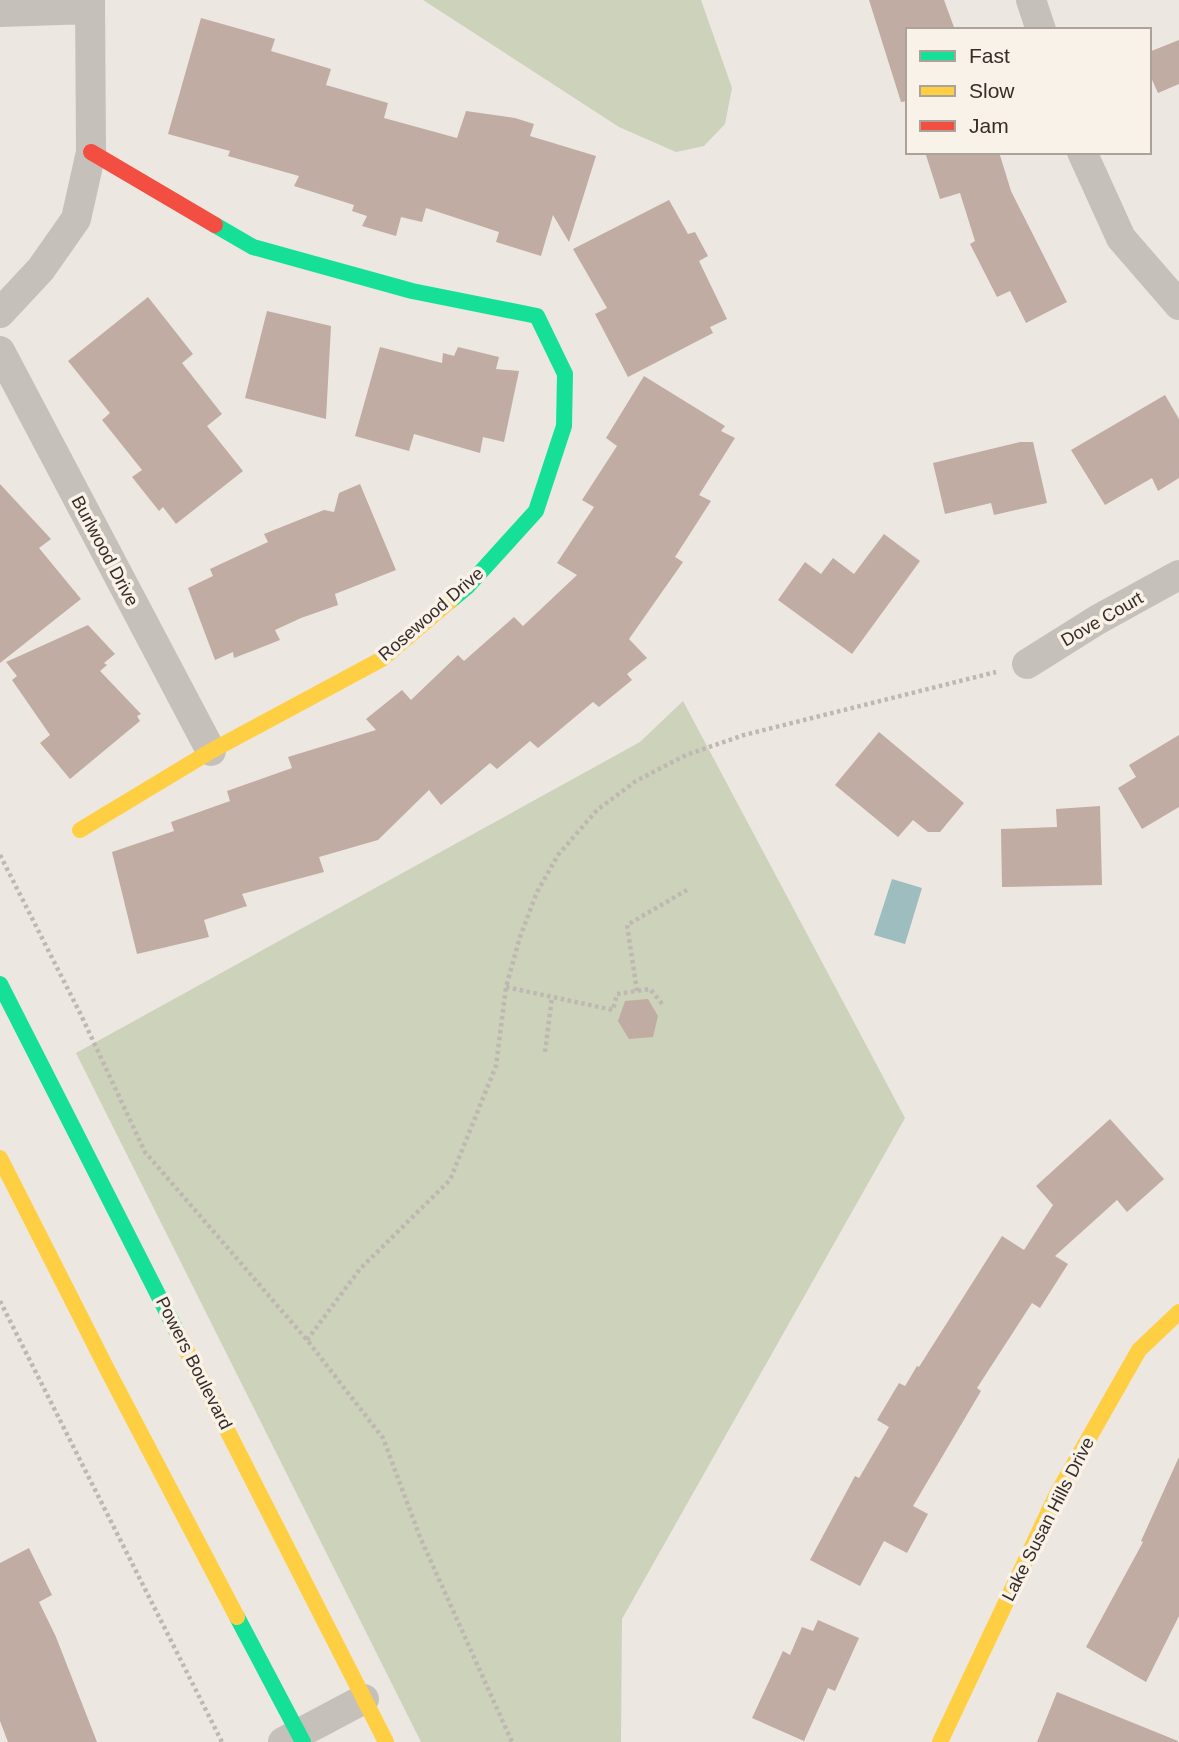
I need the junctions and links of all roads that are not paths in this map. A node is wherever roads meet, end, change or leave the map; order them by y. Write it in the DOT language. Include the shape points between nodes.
graph roads {
  1 [pos="1031,0"];
  2 [pos="90,5"];
  3 [pos="0,12"];
  4 [pos="1040,28"];
  5 [pos="92,152"];
  6 [pos="1083,154"];
  7 [pos="1179,304"];
  8 [pos="0,313"];
  9 [pos="0,351"];
  10 [pos="1179,575"];
  11 [pos="1027,664"];
  12 [pos="211,751"];
  13 [pos="80,830"];
  14 [pos="0,984"];
  15 [pos="0,1158"];
  16 [pos="1179,1312"];
  17 [pos="365,1699"];
  18 [pos="295,1739"];
  19 [pos="386,1742"];
  20 [pos="940,1742"];
  1 -- 4 [label="street"];
  2 -- 3 [label="street"];
  2 -- 5 [label="street"];
  5 -- 8 [label="street" via="76,219 41,269"];
  5 -- 12 [label="street, Rosewood Drive" via="253,247 412,291 537,316 565,374 564,426 536,511 468,586 382,659"];
  6 -- 7 [label="street" via="1121,238"];
  9 -- 12 [label="street, Burlwood Drive"];
  10 -- 11 [label="street, Dove Court"];
  12 -- 13 [label="street, Rosewood Drive"];
  14 -- 17 [label="street, Powers Boulevard"];
  15 -- 18 [label="street"];
  16 -- 20 [label="street, Lake Susan Hills Drive" via="1139,1350 1057,1494"];
  17 -- 18 [label="street"];
  17 -- 19 [label="street, Powers Boulevard"];
}
